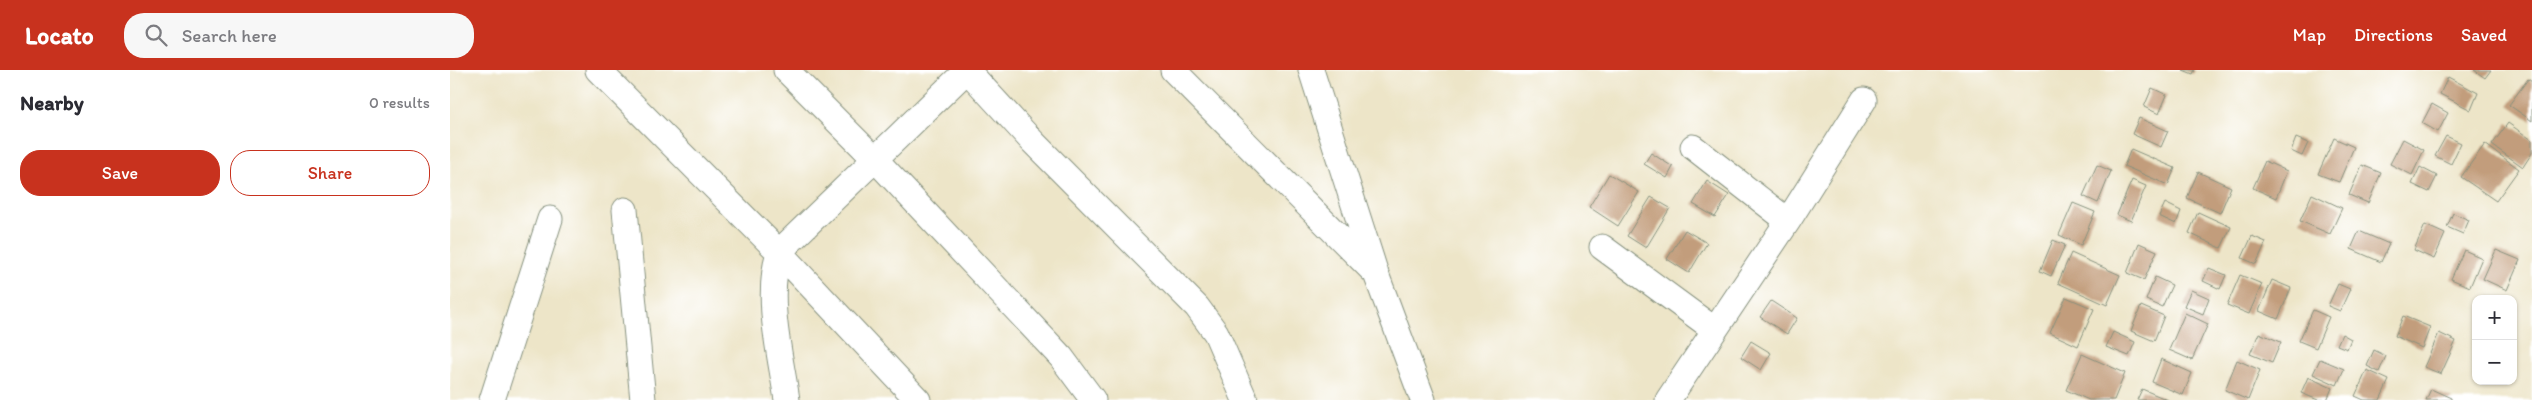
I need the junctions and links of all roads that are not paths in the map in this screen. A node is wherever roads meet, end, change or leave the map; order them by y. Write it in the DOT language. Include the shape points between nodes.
graph roads {
  1 [pos="598,70"];
  2 [pos="786,70"];
  3 [pos="1173,70"];
  4 [pos="1311,70"];
  5 [pos="1864,100"];
  6 [pos="1693,147"];
  7 [pos="874,158"];
  8 [pos="625,210"];
  9 [pos="550,219"];
  10 [pos="1788,220"];
  11 [pos="1602,247"];
  12 [pos="779,252"];
  13 [pos="1376,274"];
  14 [pos="1715,330"];
  15 [pos="492,400"];
  16 [pos="643,400"];
  17 [pos="787,400"];
  18 [pos="918,400"];
  19 [pos="1093,400"];
  20 [pos="1245,400"];
  21 [pos="1423,400"];
  22 [pos="1668,400"];
  1 -- 12 [label="street"];
  2 -- 7 [label="street"];
  3 -- 13 [label="street"];
  4 -- 13 [label="street"];
  5 -- 10 [label="street"];
  6 -- 10 [label="street"];
  7 -- 12 [label="street"];
  7 -- 19 [label="street" via="1061,358"];
  7 -- 20 [label="street" via="967,70 1033,142 1198,307 1230,360"];
  8 -- 16 [label="street"];
  9 -- 15 [label="street"];
  10 -- 14 [label="street"];
  11 -- 14 [label="street"];
  12 -- 17 [label="street" via="774,271 773,306"];
  12 -- 18 [label="street"];
  13 -- 21 [label="street"];
  14 -- 22 [label="street"];
}
